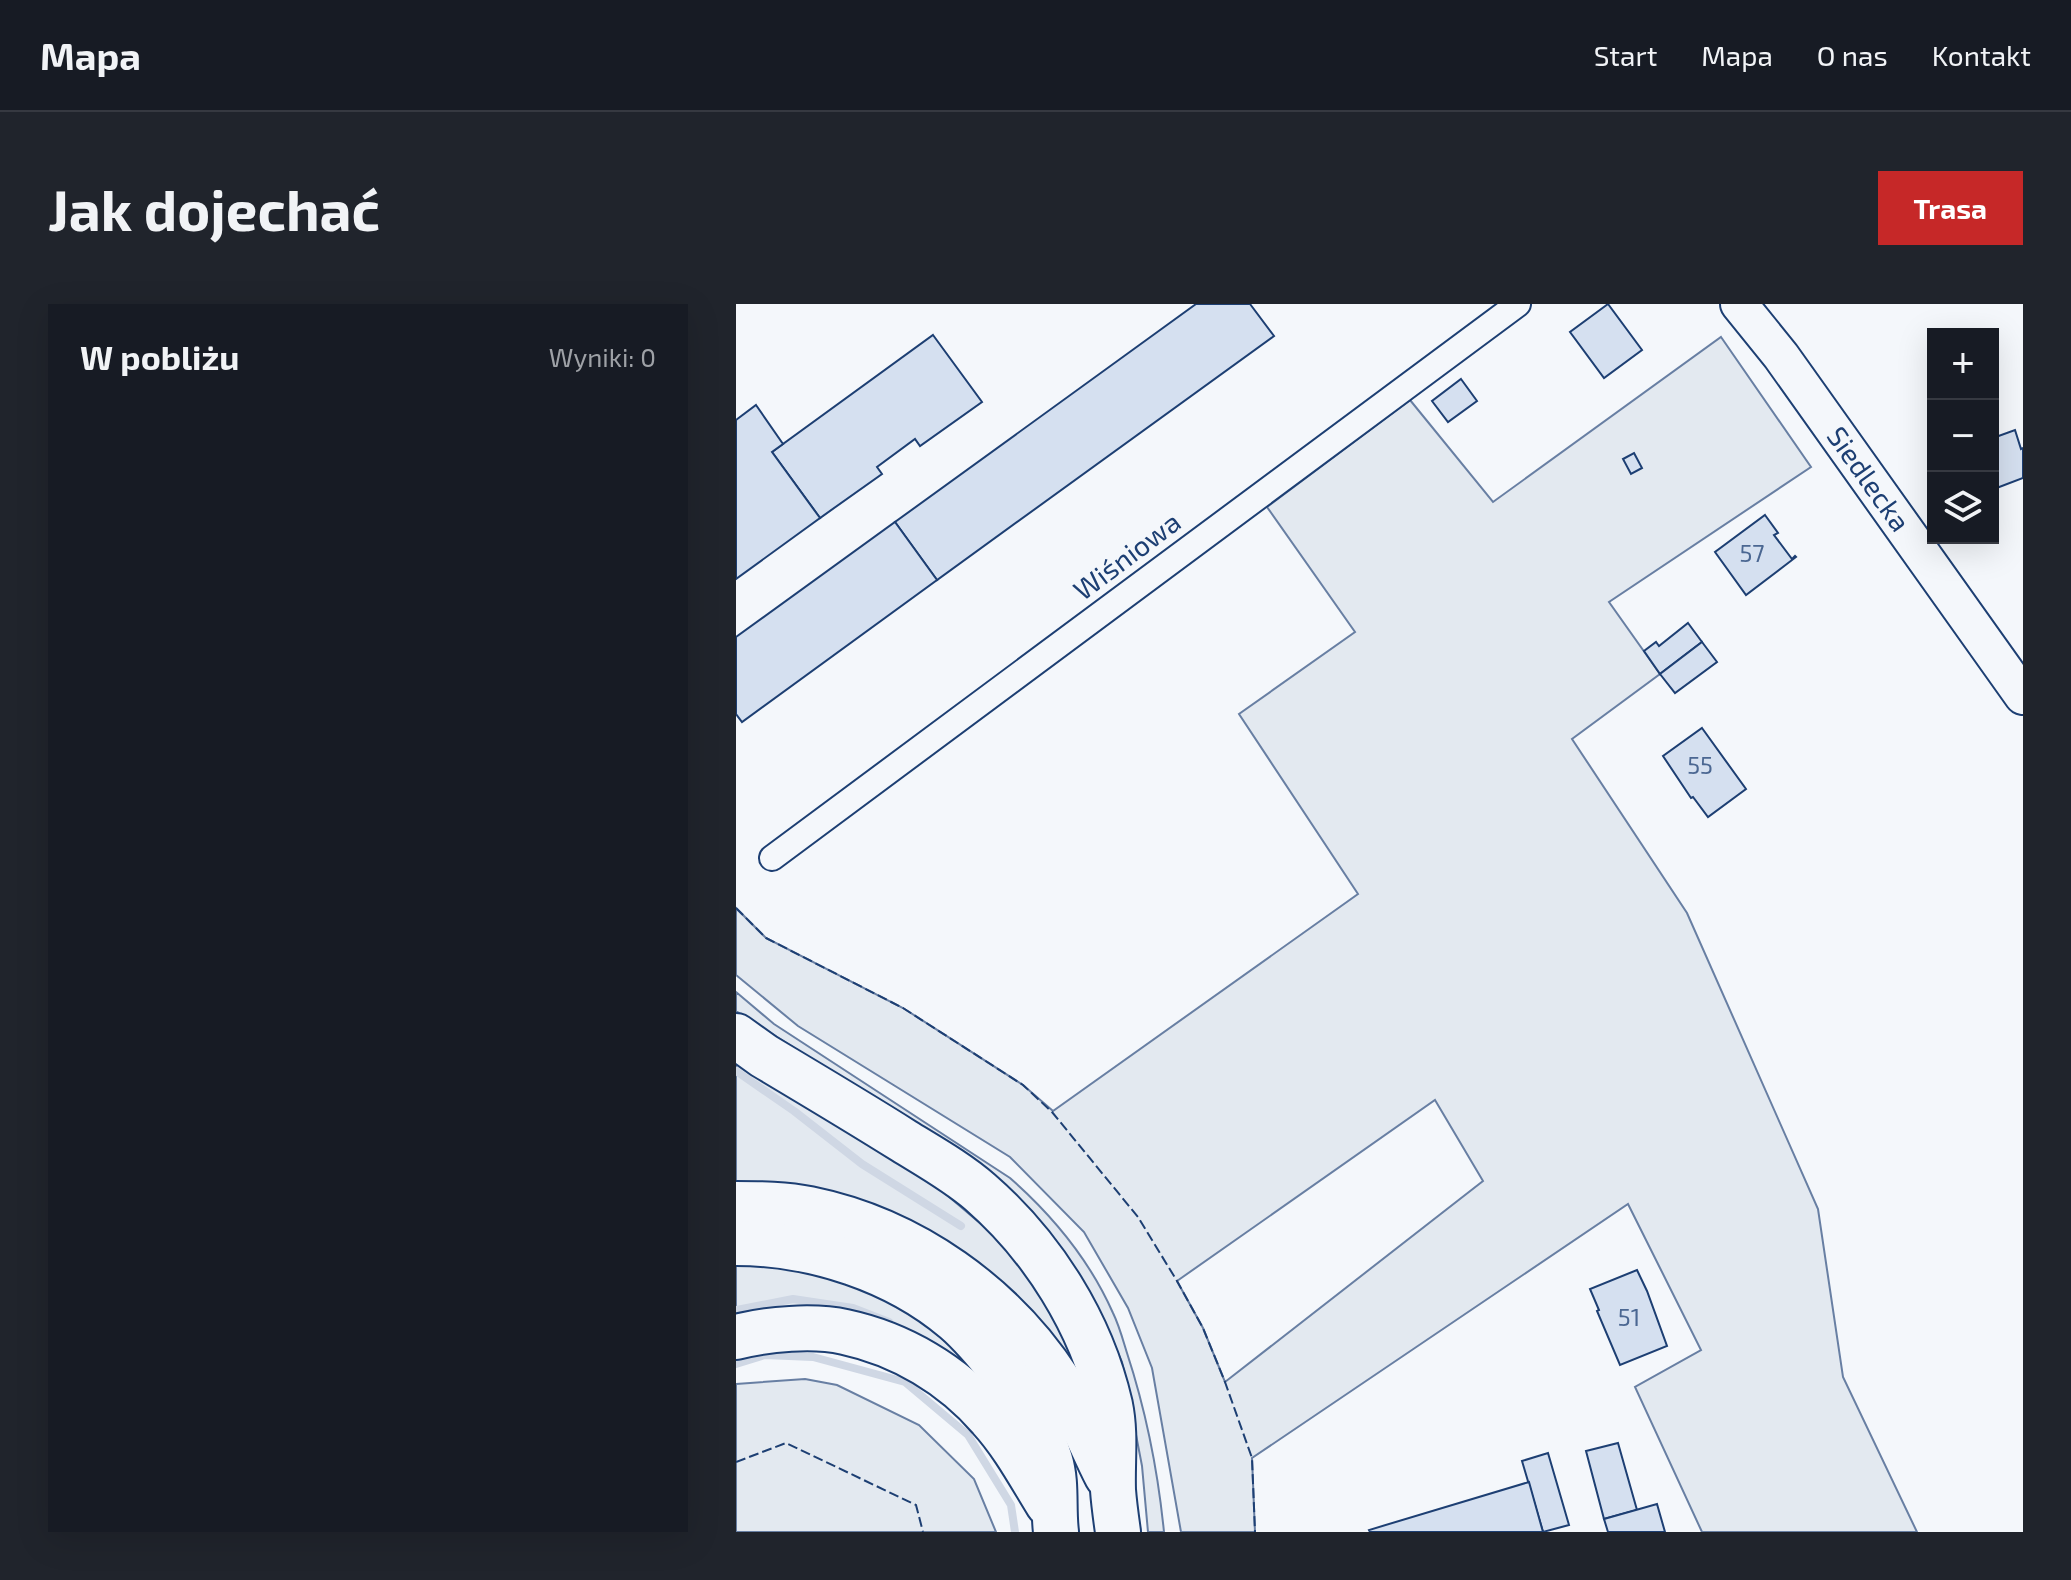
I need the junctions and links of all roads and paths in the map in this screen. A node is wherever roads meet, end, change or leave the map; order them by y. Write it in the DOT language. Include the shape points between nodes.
graph roads {
  1 [pos="1518,304"];
  2 [pos="1739,304"];
  3 [pos="2023,696"];
  4 [pos="772,858"];
  5 [pos="736,1036"];
  6 [pos="736,1204"];
  7 [pos="736,1243"];
  8 [pos="736,1337"];
  9 [pos="1113,1489"];
  10 [pos="1055,1523"];
  11 [pos="1118,1532"];
  1 -- 4 [label="street, Wiśniowa"];
  2 -- 3 [label="main road, Siedlecka"];
  5 -- 9 [label="highway" via="959,1176 1045,1262 1063,1289 1102,1377 1115,1436"];
  6 -- 9 [label="highway" via="807,1208 849,1220 887,1234 957,1274 1014,1324 1051,1371"];
  7 -- 10 [label="highway" via="811,1251 860,1266 898,1282 956,1321 996,1364 1041,1433 1052,1464"];
  8 -- 10 [label="highway" via="804,1329 844,1332 925,1363 964,1390 993,1420"];
  9 -- 11 [label="highway"];
}
